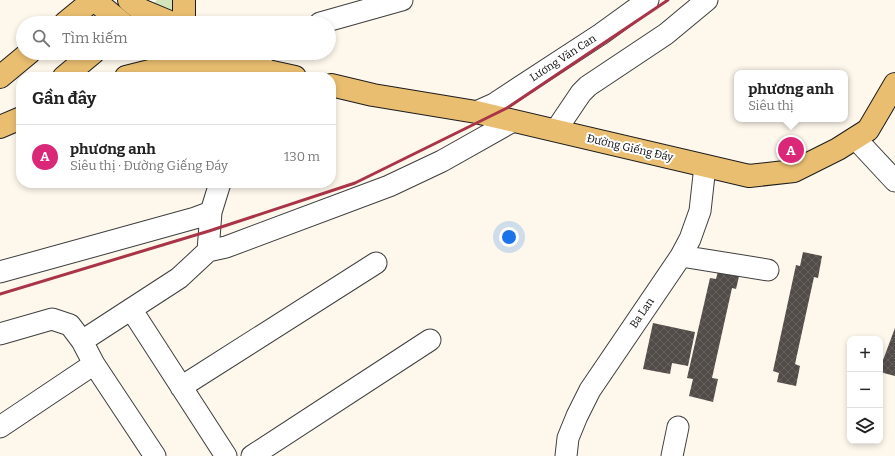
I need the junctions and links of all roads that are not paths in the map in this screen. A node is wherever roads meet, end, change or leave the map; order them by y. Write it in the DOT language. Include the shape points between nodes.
graph roads {
  1 [pos="93,0"];
  2 [pos="184,0"];
  3 [pos="402,0"];
  4 [pos="648,0"];
  5 [pos="707,0"];
  6 [pos="137,8"];
  7 [pos="74,16"];
  8 [pos="113,16"];
  9 [pos="156,16"];
  10 [pos="184,16"];
  11 [pos="336,19"];
  12 [pos="21,60"];
  13 [pos="85,60"];
  14 [pos="208,60"];
  15 [pos="241,60"];
  16 [pos="258,66"];
  17 [pos="70,72"];
  18 [pos="146,72"];
  19 [pos="278,72"];
  20 [pos="0,77"];
  21 [pos="895,84"];
  22 [pos="336,86"];
  23 [pos="476,112"];
  24 [pos="513,121"];
  25 [pos="556,130"];
  26 [pos="855,138"];
  27 [pos="705,166"];
  28 [pos="895,181"];
  29 [pos="218,188"];
  30 [pos="211,212"];
  31 [pos="208,251"];
  32 [pos="681,256"];
  33 [pos="376,263"];
  34 [pos="768,270"];
  35 [pos="0,272"];
  36 [pos="131,309"];
  37 [pos="0,334"];
  38 [pos="430,340"];
  39 [pos="82,341"];
  40 [pos="94,364"];
  41 [pos="181,386"];
  42 [pos="0,427"];
  43 [pos="678,427"];
  44 [pos="155,456"];
  45 [pos="226,456"];
  46 [pos="252,456"];
  47 [pos="566,456"];
  48 [pos="672,456"];
  1 -- 7 [label="main road"];
  1 -- 8 [label="main road"];
  2 -- 10 [label="main road"];
  3 -- 11 [label="street"];
  4 -- 23 [label="street, Lương Văn Can" via="494,104"];
  5 -- 25 [label="street" via="666,34 588,86"];
  6 -- 9 [label="main road"];
  12 -- 20 [label="main road"];
  13 -- 17 [label="main road"];
  14 -- 18 [label="main road"];
  15 -- 16 [label="main road"];
  16 -- 19 [label="main road"];
  21 -- 26 [label="main road, Đường Giếng Đáy" via="868,130"];
  22 -- 23 [label="main road, Đường Giếng Đáy"];
  23 -- 24 [label="main road, Đường Giếng Đáy"];
  24 -- 25 [label="main road, Đường Giếng Đáy"];
  24 -- 31 [label="street" via="442,161 389,186 226,247"];
  25 -- 27 [label="main road, Đường Giếng Đáy"];
  26 -- 27 [label="main road, Đường Giếng Đáy" via="794,171 749,176"];
  26 -- 28 [label="street"];
  27 -- 32 [label="street, Ba Lan" via="700,211"];
  29 -- 30 [label="street"];
  30 -- 31 [label="street"];
  30 -- 35 [label="street"];
  31 -- 36 [label="street" via="179,278"];
  32 -- 34 [label="street"];
  32 -- 47 [label="street, Ba Lan" via="590,390 568,438"];
  33 -- 41 [label="street"];
  36 -- 39 [label="street"];
  36 -- 41 [label="street"];
  37 -- 39 [label="street" via="52,319 70,325"];
  38 -- 46 [label="street"];
  39 -- 40 [label="street"];
  40 -- 42 [label="street"];
  40 -- 44 [label="street"];
  41 -- 45 [label="street"];
  43 -- 48 [label="street"];
}
